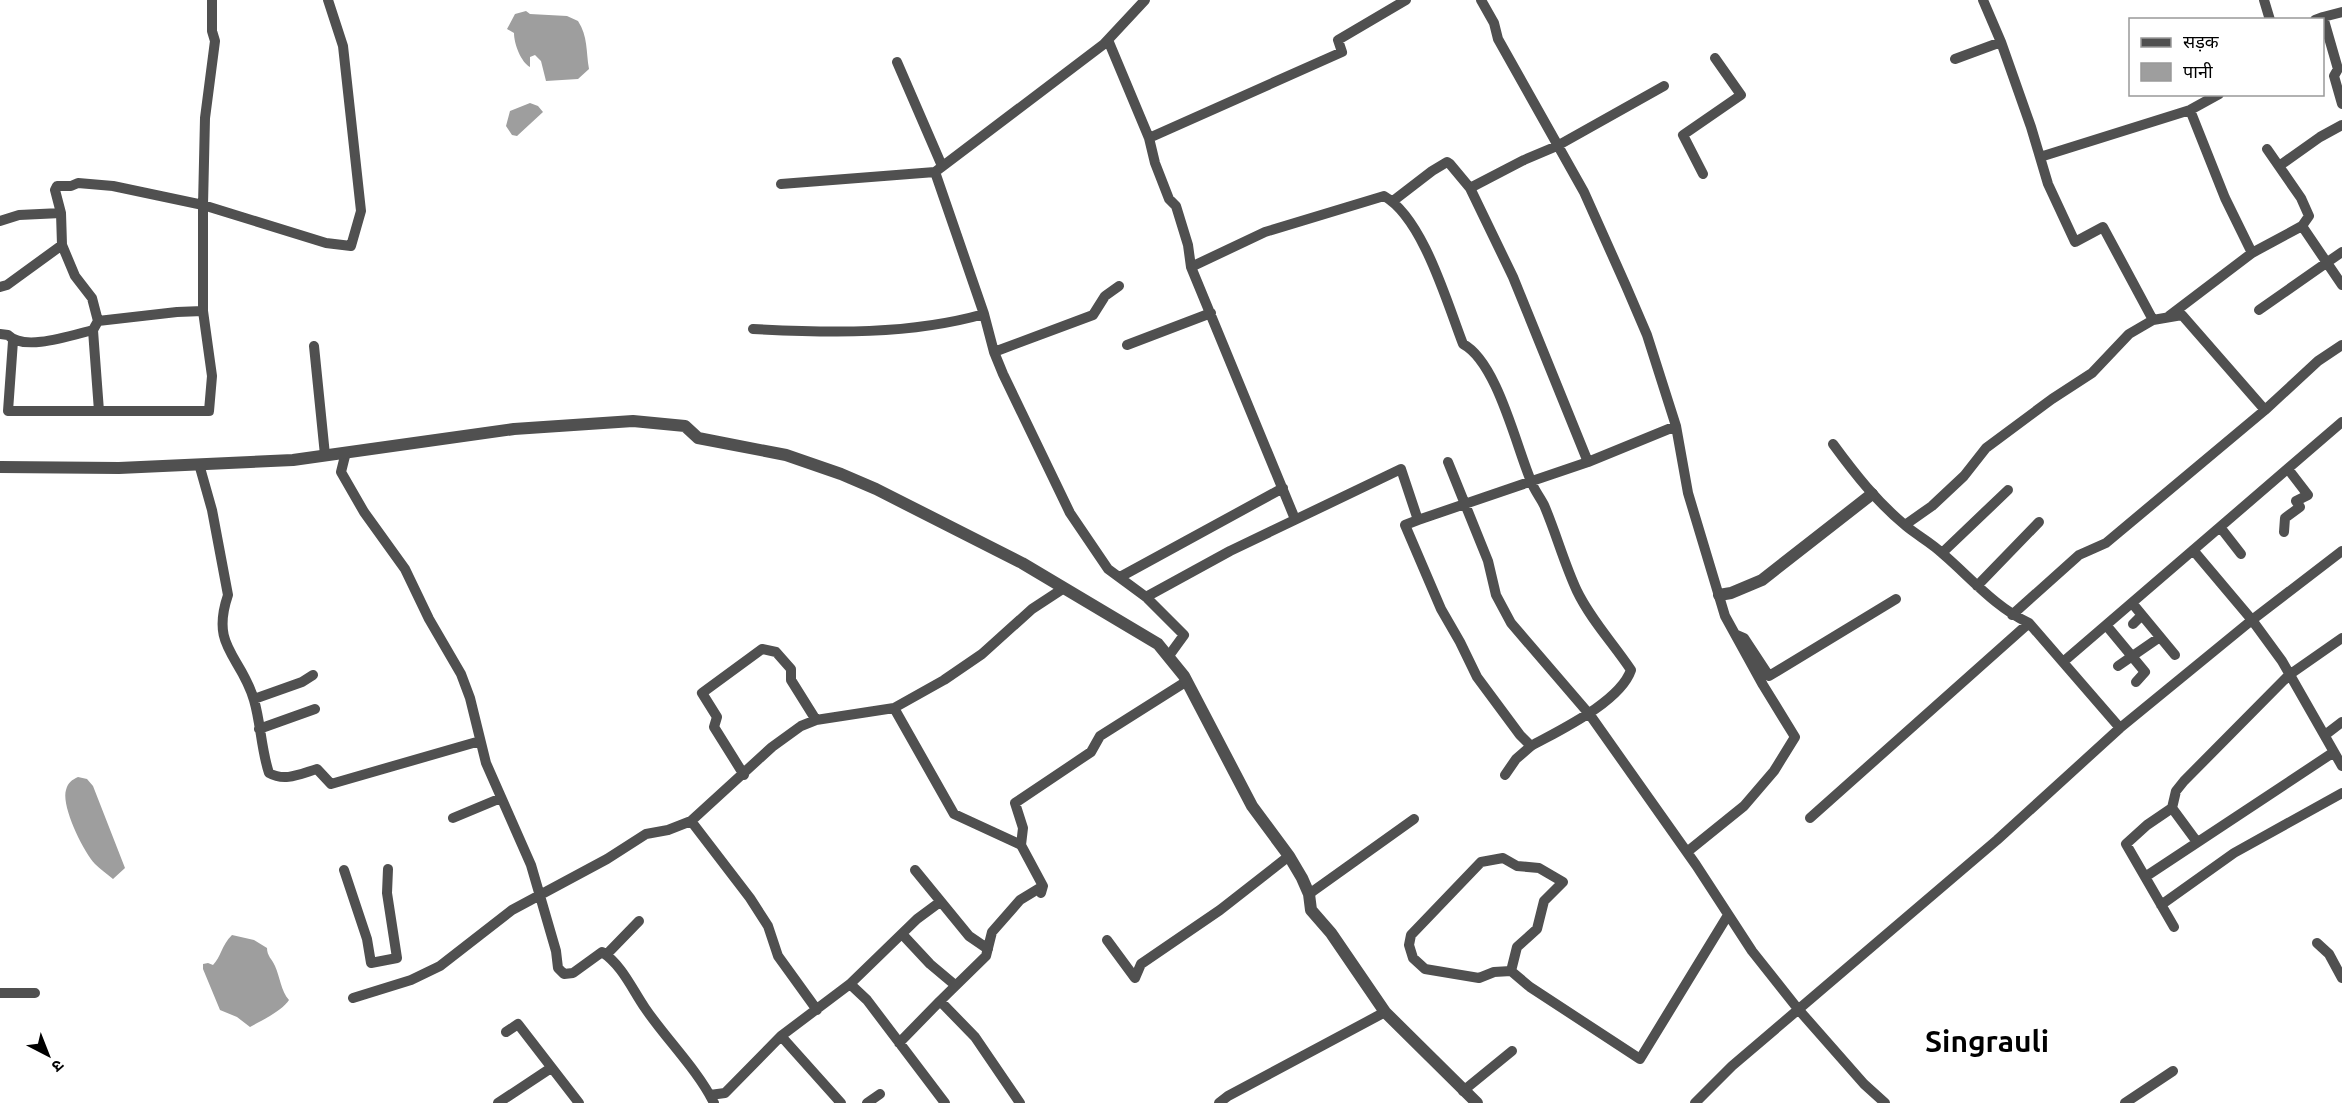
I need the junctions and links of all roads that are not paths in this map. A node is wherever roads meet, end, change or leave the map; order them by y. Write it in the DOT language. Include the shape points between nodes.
graph roads {
  1 [pos="212,0"];
  2 [pos="328,0"];
  3 [pos="1145,0"];
  4 [pos="1406,0"];
  5 [pos="1481,0"];
  6 [pos="1983,0"];
  7 [pos="2264,0"];
  8 [pos="2342,12"];
  9 [pos="2269,18"];
  10 [pos="2319,18"];
  11 [pos="2324,31"];
  12 [pos="1108,40"];
  13 [pos="2001,42"];
  14 [pos="1715,58"];
  15 [pos="1955,59"];
  16 [pos="897,62"];
  17 [pos="1664,86"];
  18 [pos="2215,96"];
  19 [pos="2342,104"];
  20 [pos="2190,110"];
  21 [pos="2342,125"];
  22 [pos="1149,138"];
  23 [pos="1557,146"];
  24 [pos="2267,149"];
  25 [pos="2040,157"];
  26 [pos="2279,166"];
  27 [pos="938,169"];
  28 [pos="1703,174"];
  29 [pos="781,184"];
  30 [pos="1470,188"];
  31 [pos="1393,201"];
  32 [pos="203,205"];
  33 [pos="61,213"];
  34 [pos="0,221"];
  35 [pos="2302,226"];
  36 [pos="62,245"];
  37 [pos="2342,252"];
  38 [pos="2252,253"];
  39 [pos="2328,261"];
  40 [pos="1191,267"];
  41 [pos="2342,285"];
  42 [pos="1119,286"];
  43 [pos="0,287"];
  44 [pos="2259,310"];
  45 [pos="203,311"];
  46 [pos="1211,313"];
  47 [pos="984,314"];
  48 [pos="2168,317"];
  49 [pos="2153,320"];
  50 [pos="95,325"];
  51 [pos="753,329"];
  52 [pos="0,334"];
  53 [pos="14,341"];
  54 [pos="1127,345"];
  55 [pos="2342,345"];
  56 [pos="314,346"];
  57 [pos="994,352"];
  58 [pos="2265,410"];
  59 [pos="99,411"];
  60 [pos="2342,422"];
  61 [pos="1676,426"];
  62 [pos="1833,444"];
  63 [pos="346,452"];
  64 [pos="325,455"];
  65 [pos="1448,462"];
  66 [pos="1588,462"];
  67 [pos="199,464"];
  68 [pos="0,467"];
  69 [pos="2288,469"];
  70 [pos="1531,482"];
  71 [pos="1283,488"];
  72 [pos="2008,490"];
  73 [pos="1872,494"];
  74 [pos="1464,504"];
  75 [pos="1295,519"];
  76 [pos="1418,520"];
  77 [pos="2039,522"];
  78 [pos="1905,525"];
  79 [pos="2220,527"];
  80 [pos="2284,532"];
  81 [pos="2193,550"];
  82 [pos="2342,551"];
  83 [pos="1942,553"];
  84 [pos="2241,554"];
  85 [pos="1120,577"];
  86 [pos="1977,586"];
  87 [pos="1064,588"];
  88 [pos="1719,595"];
  89 [pos="1146,597"];
  90 [pos="1896,599"];
  91 [pos="2132,603"];
  92 [pos="2012,615"];
  93 [pos="2142,615"];
  94 [pos="2252,621"];
  95 [pos="2029,623"];
  96 [pos="2133,624"];
  97 [pos="2106,625"];
  98 [pos="1734,634"];
  99 [pos="2160,637"];
  100 [pos="2342,638"];
  101 [pos="2175,655"];
  102 [pos="1168,657"];
  103 [pos="2133,657"];
  104 [pos="2063,662"];
  105 [pos="2118,666"];
  106 [pos="313,675"];
  107 [pos="2289,675"];
  108 [pos="1187,681"];
  109 [pos="2136,682"];
  110 [pos="254,699"];
  111 [pos="894,708"];
  112 [pos="315,710"];
  113 [pos="1590,715"];
  114 [pos="816,720"];
  115 [pos="2342,722"];
  116 [pos="2120,728"];
  117 [pos="259,729"];
  118 [pos="2325,735"];
  119 [pos="480,741"];
  120 [pos="1531,746"];
  121 [pos="2334,752"];
  122 [pos="2342,766"];
  123 [pos="744,775"];
  124 [pos="1505,775"];
  125 [pos="2342,794"];
  126 [pos="501,798"];
  127 [pos="2172,808"];
  128 [pos="453,818"];
  129 [pos="1810,818"];
  130 [pos="1414,819"];
  131 [pos="691,821"];
  132 [pos="2197,842"];
  133 [pos="1021,845"];
  134 [pos="1687,852"];
  135 [pos="1289,856"];
  136 [pos="388,869"];
  137 [pos="344,870"];
  138 [pos="915,870"];
  139 [pos="2145,877"];
  140 [pos="1309,894"];
  141 [pos="539,897"];
  142 [pos="940,902"];
  143 [pos="2161,905"];
  144 [pos="1728,915"];
  145 [pos="639,921"];
  146 [pos="2174,927"];
  147 [pos="902,934"];
  148 [pos="1107,940"];
  149 [pos="2317,943"];
  150 [pos="988,950"];
  151 [pos="606,955"];
  152 [pos="1511,971"];
  153 [pos="2342,978"];
  154 [pos="850,984"];
  155 [pos="955,985"];
  156 [pos="0,993"];
  157 [pos="34,993"];
  158 [pos="353,998"];
  159 [pos="940,1000"];
  160 [pos="817,1010"];
  161 [pos="1798,1010"];
  162 [pos="1385,1012"];
  163 [pos="506,1032"];
  164 [pos="781,1036"];
  165 [pos="900,1043"];
  166 [pos="1512,1051"];
  167 [pos="551,1068"];
  168 [pos="2173,1071"];
  169 [pos="1463,1091"];
  170 [pos="880,1094"];
  171 [pos="712,1099"];
  172 [pos="498,1103"];
  173 [pos="579,1103"];
  174 [pos="841,1103"];
  175 [pos="867,1103"];
  176 [pos="945,1103"];
  177 [pos="1020,1103"];
  178 [pos="1219,1103"];
  179 [pos="1477,1103"];
  180 [pos="1695,1103"];
  181 [pos="1885,1103"];
  182 [pos="2125,1103"];
  1 -- 32 [label="street" via="215,41 205,118"];
  2 -- 32 [label="street" via="344,46 361,211 351,246 326,243"];
  3 -- 12 [label="street"];
  4 -- 22 [label="street" via="1338,40 1342,52"];
  5 -- 23 [label="street"];
  6 -- 13 [label="street"];
  7 -- 9 [label="street"];
  8 -- 10 [label="street"];
  11 -- 19 [label="street" via="2338,69 2334,76"];
  12 -- 22 [label="street"];
  12 -- 27 [label="street"];
  13 -- 15 [label="street"];
  13 -- 25 [label="street"];
  14 -- 28 [label="street" via="1741,95 1683,135"];
  16 -- 27 [label="street"];
  17 -- 23 [label="street"];
  18 -- 20 [label="street"];
  20 -- 25 [label="street"];
  20 -- 38 [label="street"];
  21 -- 26 [label="street"];
  22 -- 40 [label="street" via="1169,199 1176,206"];
  23 -- 30 [label="street"];
  23 -- 61 [label="street" via="1600,226 1639,315"];
  24 -- 26 [label="street"];
  25 -- 49 [label="street" via="2075,242 2103,227"];
  26 -- 35 [label="street" via="2309,216"];
  27 -- 29 [label="street"];
  27 -- 47 [label="street"];
  30 -- 31 [label="street" via="1447,162"];
  30 -- 66 [label="street" via="1513,277"];
  31 -- 40 [label="street" via="1384,196 1265,232"];
  31 -- 70 [label="street" via="1410,221 1437,273 1463,344 1473,350 1494,384"];
  32 -- 33 [label="street" via="113,186 78,183 57,186"];
  32 -- 45 [label="street"];
  33 -- 34 [label="street" via="19,215"];
  33 -- 36 [label="street"];
  35 -- 38 [label="street"];
  35 -- 39 [label="street"];
  36 -- 43 [label="street"];
  36 -- 50 [label="street" via="75,276 92,298"];
  37 -- 39 [label="street"];
  38 -- 48 [label="street"];
  39 -- 41 [label="street"];
  39 -- 44 [label="street"];
  40 -- 46 [label="street"];
  42 -- 57 [label="street" via="1105,296 1093,315"];
  45 -- 50 [label="street"];
  45 -- 59 [label="street" via="212,376 209,411"];
  46 -- 54 [label="street"];
  46 -- 71 [label="street"];
  47 -- 51 [label="street" via="903,329 821,333"];
  47 -- 57 [label="street"];
  48 -- 49 [label="street"];
  48 -- 58 [label="street" via="2182,315"];
  49 -- 78 [label="street" via="2129,334 2092,373 1986,448 1964,476"];
  50 -- 53 [label="street" via="31,343"];
  50 -- 59 [label="street"];
  52 -- 53 [label="street"];
  53 -- 59 [label="street" via="8,411"];
  55 -- 58 [label="street" via="2318,361"];
  56 -- 64 [label="street"];
  57 -- 85 [label="street" via="1070,513 1107,569"];
  58 -- 92 [label="street" via="2106,543 2079,555"];
  60 -- 69 [label="street"];
  61 -- 66 [label="street"];
  61 -- 88 [label="street" via="1688,493"];
  62 -- 73 [label="street"];
  63 -- 64 [label="street"];
  63 -- 87 [label="street" via="514,429 633,421 685,426 698,438 786,456 876,489"];
  63 -- 119 [label="street" via="341,471 364,512 405,569 461,674"];
  64 -- 67 [label="street"];
  65 -- 74 [label="street"];
  66 -- 70 [label="street"];
  67 -- 68 [label="street"];
  67 -- 110 [label="street" via="228,595 221,630"];
  69 -- 79 [label="street"];
  69 -- 80 [label="street" via="2308,495 2296,501 2300,507 2285,518"];
  70 -- 74 [label="street"];
  70 -- 113 [label="street" via="1592,618 1631,670 1628,679"];
  71 -- 75 [label="street"];
  71 -- 85 [label="street"];
  72 -- 83 [label="street"];
  73 -- 78 [label="street"];
  73 -- 88 [label="street" via="1762,580"];
  74 -- 76 [label="street"];
  74 -- 113 [label="street" via="1488,561 1496,595 1511,624"];
  75 -- 76 [label="street" via="1401,469"];
  75 -- 89 [label="street"];
  76 -- 120 [label="street" via="1404,525 1441,609 1492,700"];
  77 -- 86 [label="street"];
  78 -- 83 [label="street"];
  79 -- 81 [label="street"];
  79 -- 84 [label="street"];
  81 -- 91 [label="street"];
  81 -- 94 [label="street"];
  82 -- 94 [label="street"];
  83 -- 86 [label="street"];
  85 -- 89 [label="street"];
  86 -- 92 [label="street"];
  87 -- 102 [label="street" via="1158,644"];
  87 -- 111 [label="street" via="1032,609 982,654"];
  88 -- 98 [label="street"];
  89 -- 102 [label="street" via="1184,635"];
  90 -- 98 [label="street" via="1769,676 1744,638"];
  91 -- 93 [label="street"];
  91 -- 97 [label="street"];
  92 -- 95 [label="street"];
  93 -- 96 [label="street"];
  93 -- 99 [label="street"];
  94 -- 107 [label="street"];
  94 -- 116 [label="street"];
  95 -- 104 [label="street"];
  95 -- 129 [label="street"];
  97 -- 103 [label="street"];
  97 -- 104 [label="street"];
  98 -- 134 [label="street" via="1796,737 1744,806"];
  99 -- 101 [label="street"];
  99 -- 103 [label="street"];
  100 -- 107 [label="street"];
  102 -- 108 [label="street"];
  103 -- 105 [label="street"];
  103 -- 109 [label="street" via="2145,672"];
  104 -- 116 [label="street"];
  106 -- 110 [label="street"];
  107 -- 118 [label="street"];
  107 -- 127 [label="street" via="2184,781 2176,791"];
  108 -- 133 [label="street" via="1100,736 1091,752 1015,803 1023,828"];
  108 -- 135 [label="street" via="1252,806"];
  110 -- 117 [label="street"];
  111 -- 114 [label="street"];
  111 -- 133 [label="street" via="954,814"];
  112 -- 117 [label="street"];
  113 -- 120 [label="street"];
  113 -- 134 [label="street"];
  114 -- 123 [label="street" via="772,747"];
  114 -- 123 [label="street" via="791,680 791,669 776,652 762,649 739,664 702,693 717,717 714,727"];
  115 -- 118 [label="street"];
  116 -- 161 [label="street" via="1997,840"];
  117 -- 119 [label="street" via="269,773 288,778 317,769 331,784"];
  118 -- 121 [label="street"];
  119 -- 126 [label="street"];
  120 -- 124 [label="street"];
  121 -- 122 [label="street"];
  121 -- 132 [label="street"];
  123 -- 131 [label="street"];
  125 -- 143 [label="street" via="2234,853"];
  126 -- 128 [label="street"];
  126 -- 141 [label="street" via="531,865"];
  127 -- 132 [label="street"];
  127 -- 139 [label="street" via="2126,844"];
  130 -- 140 [label="street"];
  131 -- 141 [label="street" via="646,834"];
  131 -- 160 [label="street" via="750,898 768,926 778,956"];
  132 -- 139 [label="street"];
  133 -- 150 [label="street" via="1042,890 1020,900 992,932"];
  134 -- 144 [label="street"];
  135 -- 140 [label="street"];
  135 -- 148 [label="street" via="1141,964 1135,978"];
  136 -- 137 [label="street" via="387,893 397,958 371,963"];
  138 -- 142 [label="street"];
  139 -- 143 [label="street"];
  140 -- 162 [label="street" via="1311,910"];
  141 -- 151 [label="street" via="558,968 564,974 573,973 602,952"];
  141 -- 158 [label="street" via="512,910 440,966 411,981"];
  142 -- 147 [label="street"];
  142 -- 150 [label="street" via="969,936"];
  143 -- 146 [label="street"];
  144 -- 152 [label="street" via="1640,1059"];
  144 -- 161 [label="street"];
  145 -- 151 [label="street"];
  147 -- 154 [label="street"];
  147 -- 155 [label="street"];
  149 -- 153 [label="street" via="2329,954"];
  150 -- 155 [label="street"];
  151 -- 171 [label="street" via="624,974"];
  152 -- 152 [label="street" via="1479,978 1425,969 1413,958 1409,945 1411,935 1481,862 1503,858 1517,866 1539,868 1563,882 1544,901 1537,929 1517,947"];
  154 -- 160 [label="street"];
  154 -- 165 [label="street"];
  155 -- 159 [label="street"];
  156 -- 157 [label="street"];
  159 -- 165 [label="street"];
  159 -- 177 [label="street" via="975,1037"];
  160 -- 164 [label="street"];
  161 -- 180 [label="street"];
  161 -- 181 [label="street"];
  162 -- 169 [label="street"];
  162 -- 178 [label="street"];
  163 -- 167 [label="street" via="518,1024"];
  164 -- 171 [label="street" via="725,1093"];
  164 -- 174 [label="street"];
  165 -- 176 [label="street"];
  166 -- 169 [label="street"];
  167 -- 172 [label="street"];
  167 -- 173 [label="street"];
  168 -- 182 [label="street"];
  169 -- 179 [label="street"];
  170 -- 175 [label="street"];
}
